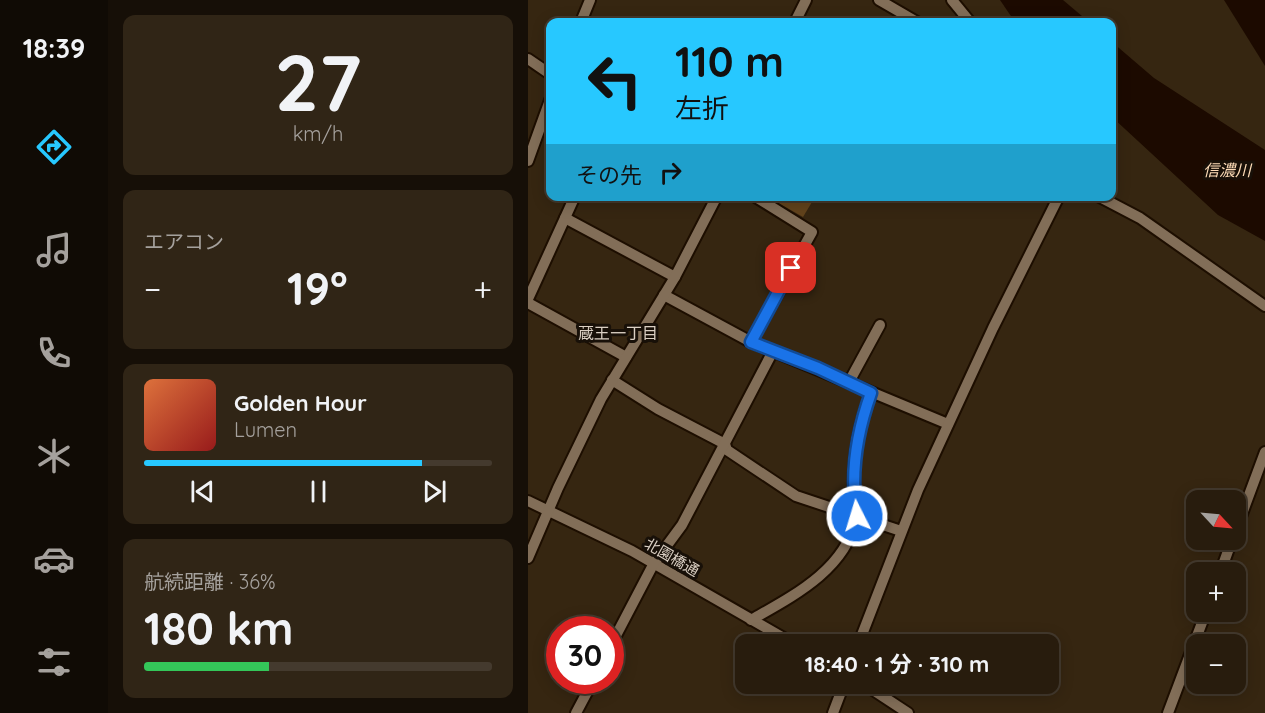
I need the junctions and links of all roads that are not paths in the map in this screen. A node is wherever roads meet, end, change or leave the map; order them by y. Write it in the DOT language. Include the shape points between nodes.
graph roads {
  1 [pos="806,0"];
  2 [pos="879,0"];
  3 [pos="952,0"];
  4 [pos="586,1"];
  5 [pos="582,18"];
  6 [pos="797,18"];
  7 [pos="911,18"];
  8 [pos="967,18"];
  9 [pos="528,59"];
  10 [pos="546,71"];
  11 [pos="546,107"];
  12 [pos="533,130"];
  13 [pos="528,160"];
  14 [pos="573,201"];
  15 [pos="714,201"];
  16 [pos="762,201"];
  17 [pos="1057,201"];
  18 [pos="1108,201"];
  19 [pos="565,218"];
  20 [pos="675,277"];
  21 [pos="529,293"];
  22 [pos="664,296"];
  23 [pos="528,303"];
  24 [pos="1265,306"];
  25 [pos="880,325"];
  26 [pos="751,342"];
  27 [pos="773,351"];
  28 [pos="626,357"];
  29 [pos="612,380"];
  30 [pos="849,382"];
  31 [pos="871,393"];
  32 [pos="948,424"];
  33 [pos="725,444"];
  34 [pos="1265,452"];
  35 [pos="528,501"];
  36 [pos="1246,503"];
  37 [pos="548,511"];
  38 [pos="857,516"];
  39 [pos="902,531"];
  40 [pos="528,558"];
  41 [pos="654,563"];
  42 [pos="624,620"];
  43 [pos="751,620"];
  44 [pos="1202,622"];
  45 [pos="776,634"];
  46 [pos="862,634"];
  47 [pos="586,694"];
  48 [pos="840,694"];
  49 [pos="879,694"];
  50 [pos="576,713"];
  51 [pos="833,713"];
  52 [pos="908,713"];
  53 [pos="1168,713"];
  1 -- 6 [label="street"];
  2 -- 7 [label="street"];
  3 -- 8 [label="street"];
  4 -- 5 [label="street"];
  9 -- 10 [label="street"];
  11 -- 12 [label="street"];
  12 -- 13 [label="street"];
  14 -- 19 [label="street"];
  15 -- 20 [label="street"];
  16 -- 26 [label="street" via="812,232"];
  17 -- 32 [label="street"];
  18 -- 24 [label="street" via="1140,218"];
  19 -- 20 [label="street"];
  19 -- 21 [label="street"];
  20 -- 22 [label="street"];
  22 -- 26 [label="street"];
  22 -- 28 [label="street"];
  23 -- 28 [label="street"];
  25 -- 30 [label="street"];
  26 -- 27 [label="street"];
  27 -- 30 [label="street"];
  27 -- 33 [label="street"];
  28 -- 29 [label="street"];
  29 -- 33 [label="street"];
  29 -- 37 [label="street"];
  30 -- 31 [label="street"];
  31 -- 32 [label="street"];
  31 -- 38 [label="street" via="859,424 854,496"];
  32 -- 39 [label="street"];
  33 -- 38 [label="street" via="727,450 796,496"];
  33 -- 41 [label="street" via="682,525"];
  34 -- 36 [label="street"];
  35 -- 37 [label="street, 北園橋通"];
  37 -- 40 [label="street"];
  37 -- 41 [label="street, 北園橋通"];
  38 -- 39 [label="street"];
  38 -- 43 [label="street" via="841,555 791,599"];
  39 -- 46 [label="street"];
  41 -- 42 [label="street"];
  41 -- 43 [label="street, 北園橋通"];
  43 -- 45 [label="street, 北園橋通"];
  44 -- 53 [label="street"];
  47 -- 50 [label="street"];
  48 -- 51 [label="street"];
  49 -- 52 [label="street"];
}
